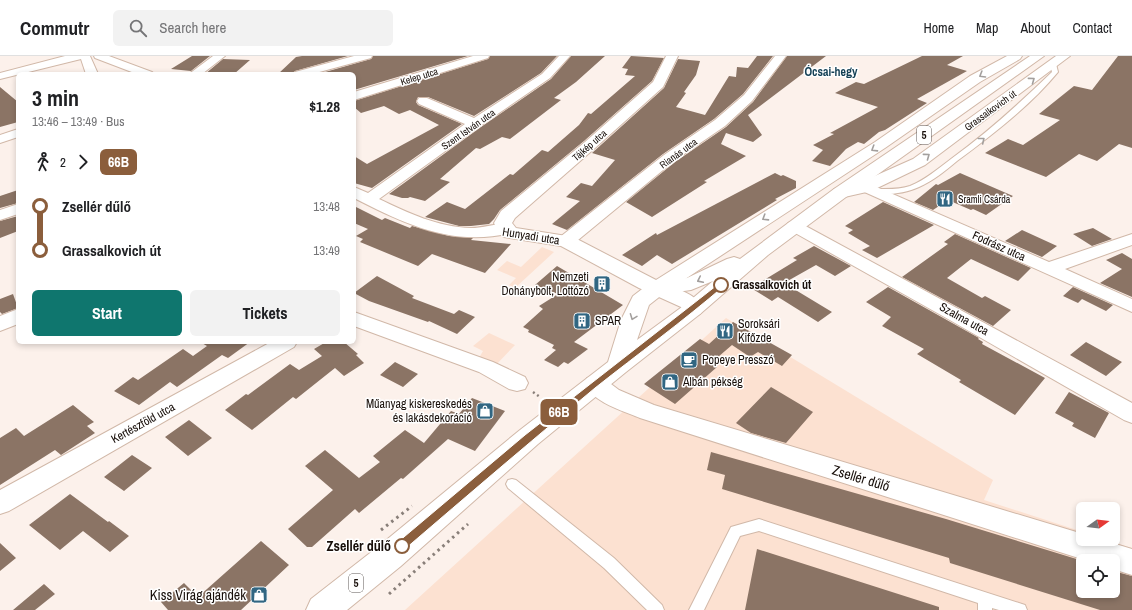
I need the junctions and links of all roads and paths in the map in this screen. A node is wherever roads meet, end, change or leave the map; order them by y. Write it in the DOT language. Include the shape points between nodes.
graph roads {
  1 [pos="78,56"];
  2 [pos="85,56"];
  3 [pos="99,56"];
  4 [pos="220,56"];
  5 [pos="319,56"];
  6 [pos="367,56"];
  7 [pos="484,56"];
  8 [pos="565,56"];
  9 [pos="672,56"];
  10 [pos="781,56"];
  11 [pos="1028,58"];
  12 [pos="119,59"];
  13 [pos="1059,60"];
  14 [pos="91,72"];
  15 [pos="144,72"];
  16 [pos="198,72"];
  17 [pos="302,72"];
  18 [pos="307,72"];
  19 [pos="0,76"];
  20 [pos="356,95"];
  21 [pos="423,101"];
  22 [pos="475,123"];
  23 [pos="16,134"];
  24 [pos="0,139"];
  25 [pos="870,189"];
  26 [pos="356,193"];
  27 [pos="840,193"];
  28 [pos="369,199"];
  29 [pos="16,210"];
  30 [pos="0,215"];
  31 [pos="794,226"];
  32 [pos="505,230"];
  33 [pos="1132,239"];
  34 [pos="566,242"];
  35 [pos="761,251"];
  36 [pos="1050,268"];
  37 [pos="657,288"];
  38 [pos="1132,306"];
  39 [pos="692,310"];
  40 [pos="16,317"];
  41 [pos="356,320"];
  42 [pos="0,324"];
  43 [pos="283,344"];
  44 [pos="618,366"];
  45 [pos="517,383"];
  46 [pos="595,384"];
  47 [pos="1132,414"];
  48 [pos="512,484"];
  49 [pos="0,503"];
  50 [pos="468,524"];
  51 [pos="1132,562"];
  52 [pos="389,594"];
  53 [pos="985,604"];
  54 [pos="322,610"];
  55 [pos="658,610"];
  56 [pos="696,610"];
  57 [pos="1020,610"];
  1 -- 19 [label="street"];
  2 -- 14 [label="street"];
  3 -- 12 [label="street"];
  4 -- 16 [label="street"];
  5 -- 17 [label="street"];
  6 -- 18 [label="street"];
  7 -- 20 [label="street, Kelep utca"];
  8 -- 22 [label="street, Szent István utca" via="546,76"];
  9 -- 32 [label="street, Tájkép utca" via="658,84 507,215 503,223"];
  10 -- 34 [label="street, Rianás utca" via="748,98 720,123 669,158"];
  11 -- 27 [label="street, Grassalkovich út / 5"];
  11 -- 37 [label="street, Grassalkovich út, one-way" via="975,79 880,145"];
  12 -- 15 [label="street"];
  25 -- 13 [label="street, Grassalkovich út, one-way" via="919,162"];
  25 -- 13 [label="lane, Grassalkovich út, one-way" via="897,192 916,186 939,171 982,140 1038,90 1055,72"];
  21 -- 22 [label="street"];
  22 -- 28 [label="street, Szent István utca"];
  23 -- 24 [label="street"];
  25 -- 27 [label="street, Grassalkovich út"];
  25 -- 36 [label="street, Fodrász utca"];
  26 -- 28 [label="street, Hunyadi utca"];
  27 -- 31 [label="street, Grassalkovich út / 5"];
  28 -- 32 [label="street, Hunyadi utca" via="403,216 437,228 471,233"];
  29 -- 30 [label="street"];
  31 -- 35 [label="street, Grassalkovich út / 5"];
  31 -- 47 [label="street, Szalma utca"];
  32 -- 34 [label="street, Hunyadi utca"];
  33 -- 36 [label="street"];
  34 -- 37 [label="street, Hunyadi utca"];
  35 -- 37 [label="street, one-way" via="691,284"];
  35 -- 39 [label="street, Grassalkovich út / 5"];
  36 -- 38 [label="street, Fodrász utca"];
  37 -- 39 [label="street" via="680,308"];
  37 -- 44 [label="street, Grassalkovich út, one-way" via="640,301"];
  39 -- 44 [label="street, Grassalkovich út / 5"];
  40 -- 42 [label="street"];
  41 -- 45 [label="street" via="486,367"];
  43 -- 49 [label="street, Kertészföld utca"];
  44 -- 46 [label="street, Grassalkovich út / 5"];
  46 -- 51 [label="street, Zsellér dűlő" via="611,396 648,412"];
  46 -- 54 [label="street, Grassalkovich út / 5"];
  48 -- 55 [label="lane" via="609,564"];
  50 -- 52 [label="path"];
  53 -- 56 [label="lane" via="759,524 736,530"];
  53 -- 57 [label="lane"];
}
